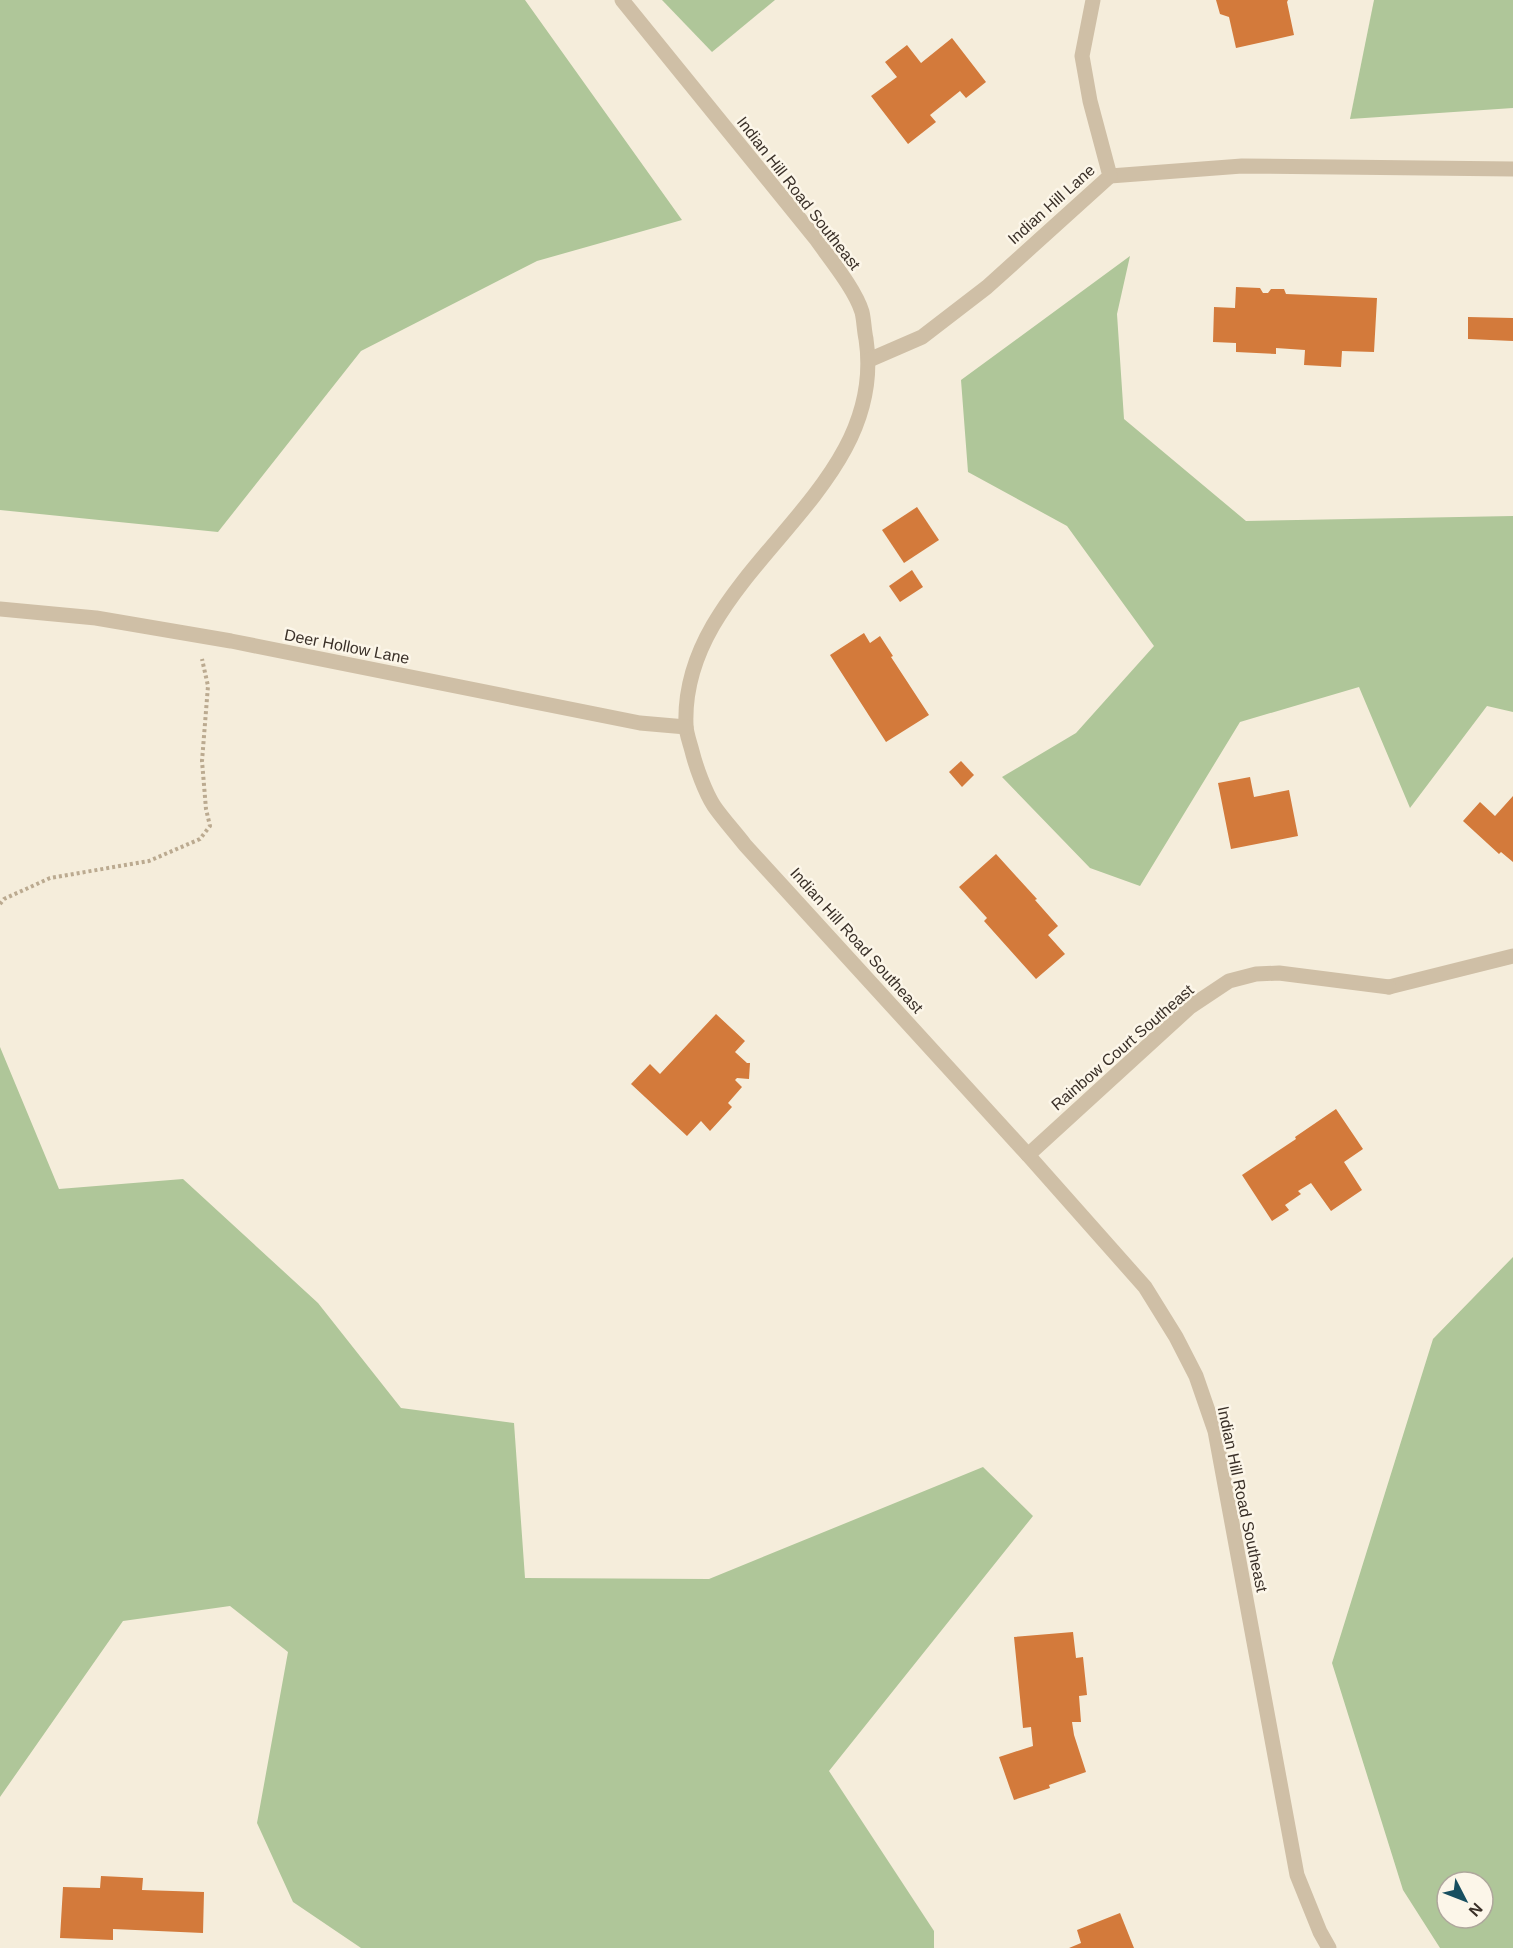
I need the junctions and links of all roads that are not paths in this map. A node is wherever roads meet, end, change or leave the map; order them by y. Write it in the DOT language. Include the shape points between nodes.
graph roads {
  1 [pos="622,0"];
  2 [pos="1093,0"];
  3 [pos="1513,169"];
  4 [pos="1110,176"];
  5 [pos="869,360"];
  6 [pos="0,609"];
  7 [pos="686,727"];
  8 [pos="1513,956"];
  9 [pos="1028,1155"];
  10 [pos="1329,1948"];
  1 -- 5 [label="street, Indian Hill Road Southeast" via="845,280 861,311"];
  2 -- 4 [label="street, Indian Hill Lane" via="1082,56"];
  3 -- 4 [label="street" via="1242,166"];
  4 -- 5 [label="street, Indian Hill Lane" via="987,286 922,337"];
  5 -- 7 [label="street, Indian Hill Road Southeast" via="864,401 848,446 811,500 723,607 696,660 687,692"];
  6 -- 7 [label="street, Deer Hollow Lane" via="96,618 197,635 640,723"];
  7 -- 9 [label="street, Indian Hill Road Southeast" via="694,762 713,804 761,862"];
  8 -- 9 [label="street, Rainbow Court Southeast" via="1389,987 1279,974 1256,974 1229,981 1190,1007"];
  9 -- 10 [label="street, Indian Hill Road Southeast" via="1145,1287 1196,1376 1215,1431 1297,1875"];
}
